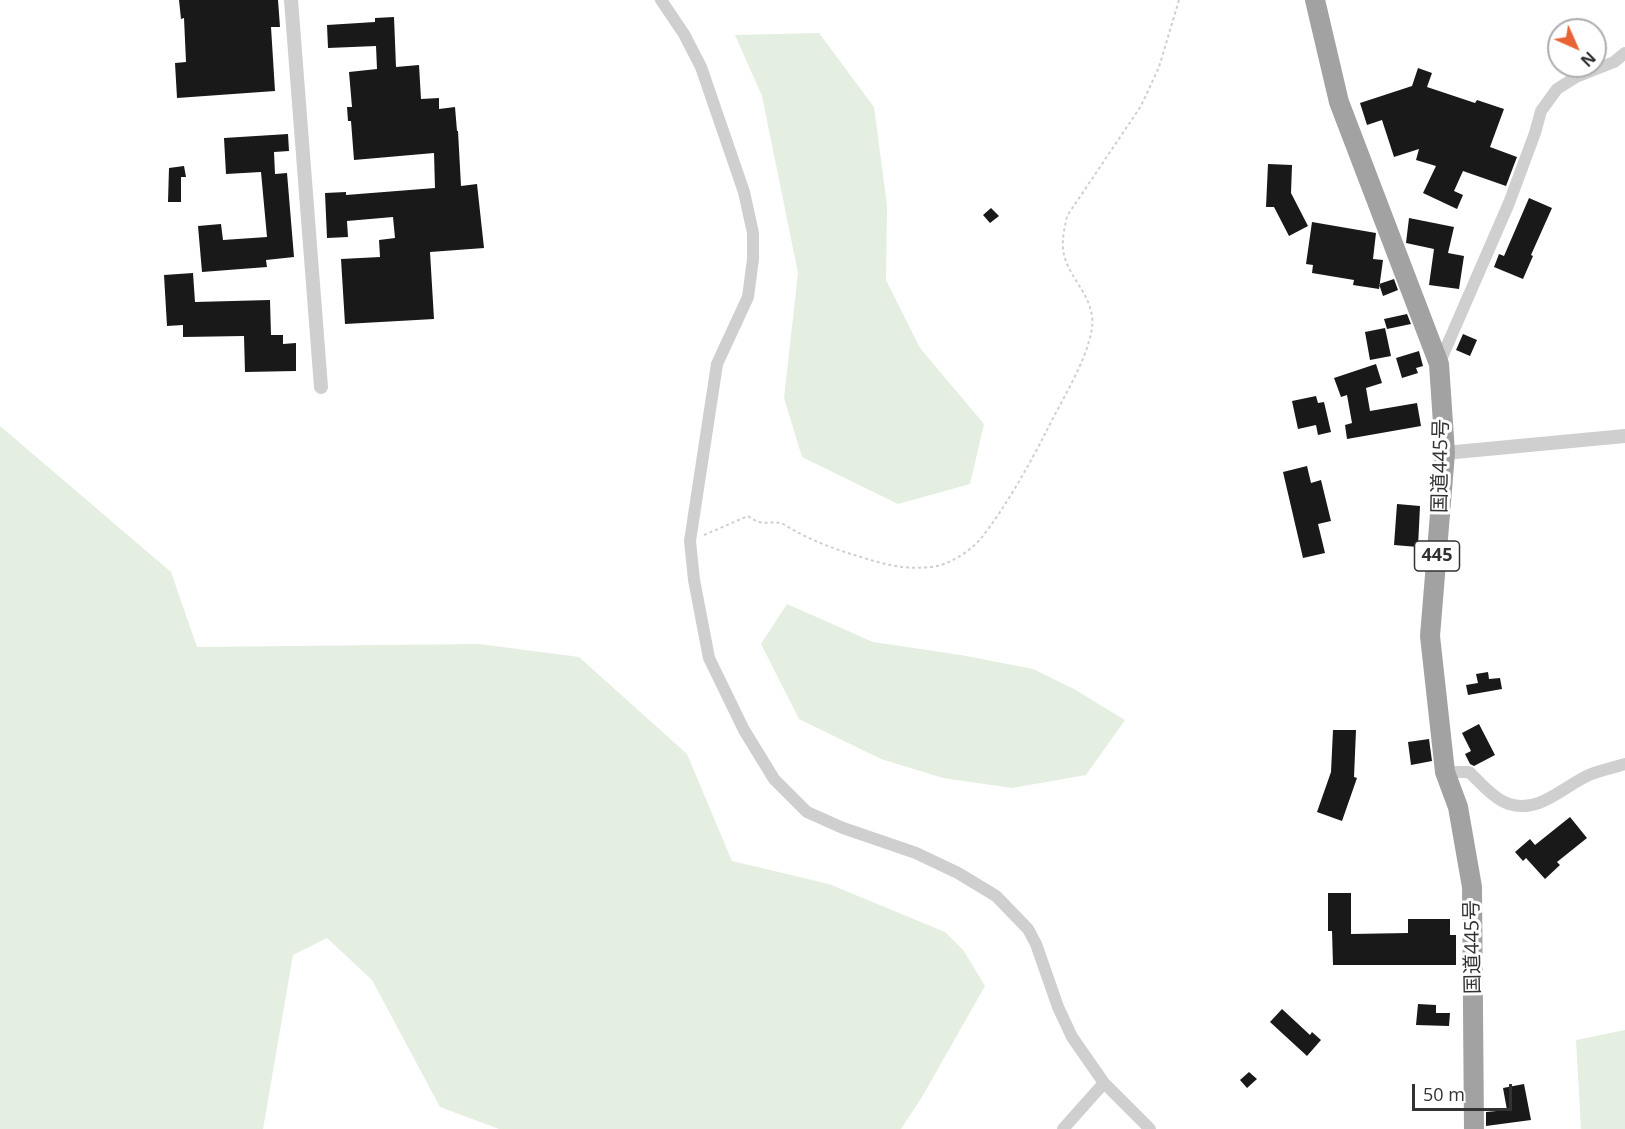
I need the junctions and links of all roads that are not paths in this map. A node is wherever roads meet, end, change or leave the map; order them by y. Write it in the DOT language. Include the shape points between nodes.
graph roads {
  1 [pos="291,0"];
  2 [pos="661,0"];
  3 [pos="1315,0"];
  4 [pos="1625,53"];
  5 [pos="1439,364"];
  6 [pos="321,387"];
  7 [pos="1625,436"];
  8 [pos="1445,453"];
  9 [pos="1625,764"];
  10 [pos="1445,772"];
  11 [pos="1104,1083"];
  12 [pos="1063,1129"];
  13 [pos="1150,1129"];
  14 [pos="1474,1129"];
  1 -- 6 [label="street"];
  2 -- 11 [label="street" via="701,67 744,192 753,233 748,297 717,364 690,541 709,658 744,730 774,779 807,812 958,873 996,897 1029,929 1072,1037"];
  3 -- 5 [label="highway, 国道445号 / 445" via="1339,102"];
  4 -- 5 [label="street" via="1557,89 1541,111 1509,203"];
  5 -- 8 [label="highway, 国道445号 / 445"];
  7 -- 8 [label="street"];
  8 -- 10 [label="highway, 国道445号 / 445" via="1430,636"];
  9 -- 10 [label="street" via="1589,775 1553,797 1527,807 1496,797 1470,772"];
  10 -- 14 [label="highway, 国道445号 / 445" via="1458,807 1472,887"];
  11 -- 12 [label="street"];
  11 -- 13 [label="street"];
}
